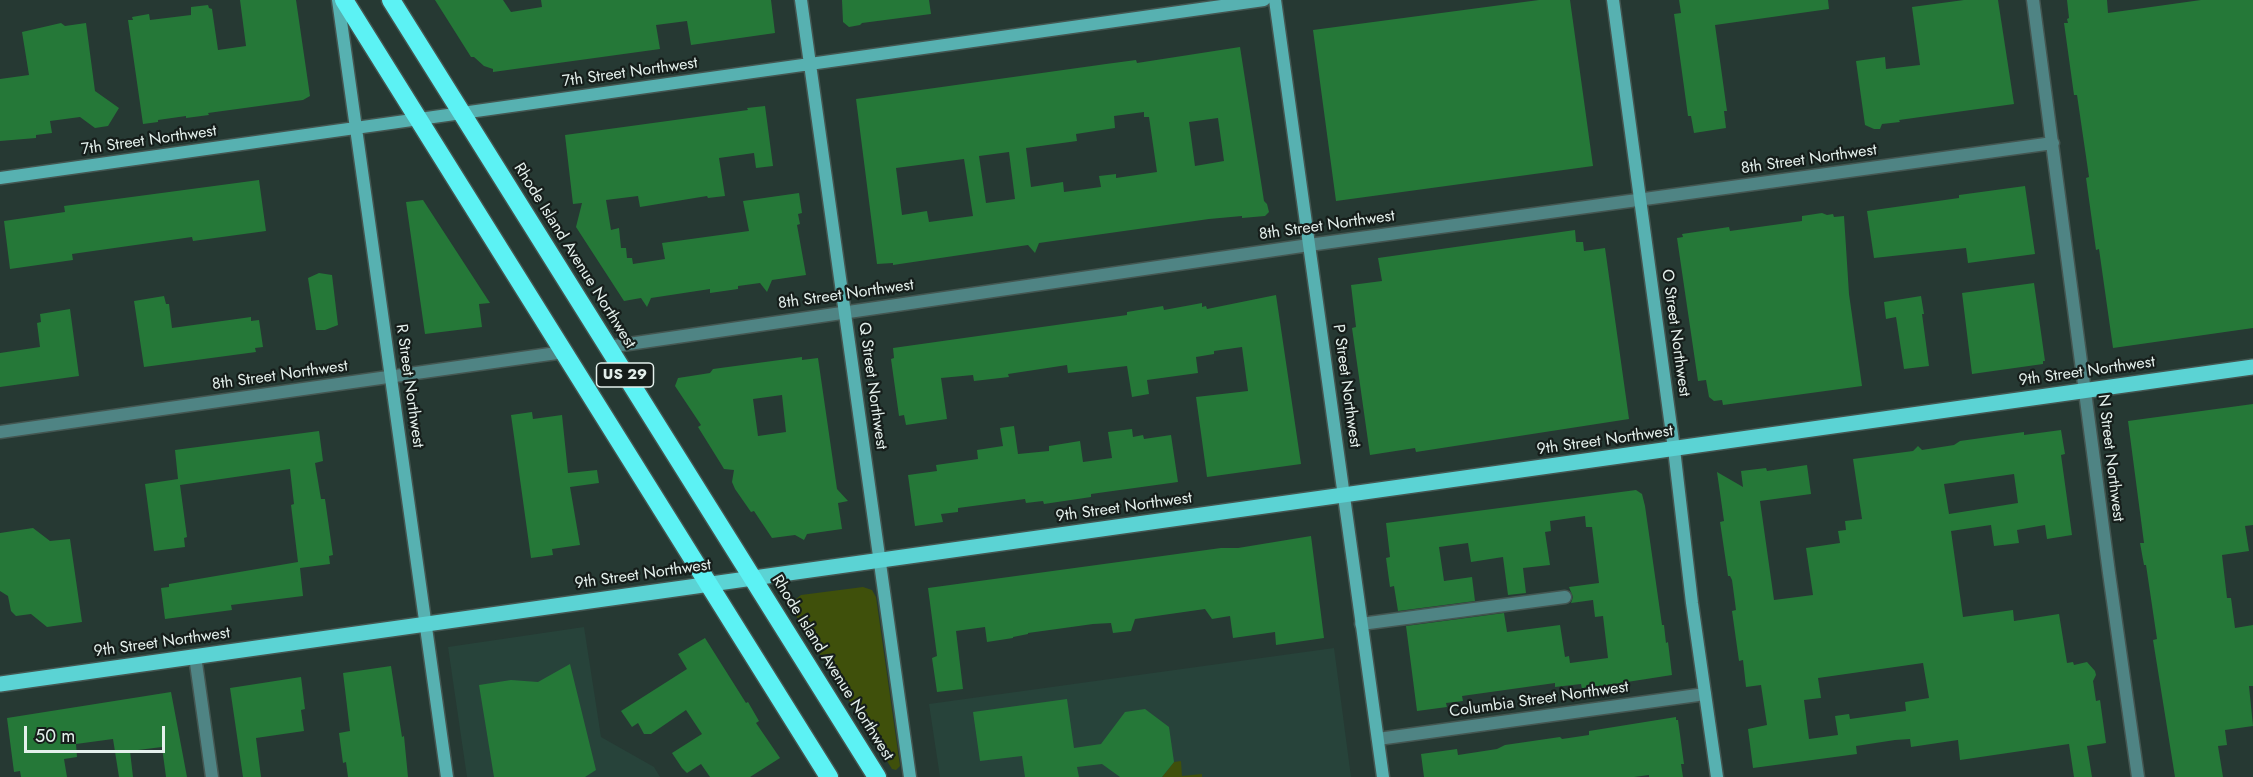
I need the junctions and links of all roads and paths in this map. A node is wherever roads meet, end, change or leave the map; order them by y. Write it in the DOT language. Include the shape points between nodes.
graph roads {
  1 [pos="338,0"];
  2 [pos="344,0"];
  3 [pos="391,0"];
  4 [pos="801,0"];
  5 [pos="1264,0"];
  6 [pos="1275,0"];
  7 [pos="1612,0"];
  8 [pos="2033,0"];
  9 [pos="810,64"];
  10 [pos="463,114"];
  11 [pos="419,120"];
  12 [pos="357,129"];
  13 [pos="2053,144"];
  14 [pos="0,178"];
  15 [pos="1640,200"];
  16 [pos="1309,245"];
  17 [pos="845,312"];
  18 [pos="608,347"];
  19 [pos="564,352"];
  20 [pos="2253,367"];
  21 [pos="391,377"];
  22 [pos="2085,391"];
  23 [pos="0,432"];
  24 [pos="1674,449"];
  25 [pos="1345,496"];
  26 [pos="880,560"];
  27 [pos="752,578"];
  28 [pos="708,584"];
  29 [pos="1566,597"];
  30 [pos="1361,624"];
  31 [pos="425,625"];
  32 [pos="195,656"];
  33 [pos="0,684"];
  34 [pos="1705,693"];
  35 [pos="1378,739"];
  36 [pos="212,777"];
  37 [pos="447,777"];
  38 [pos="829,777"];
  39 [pos="877,777"];
  40 [pos="910,777"];
  41 [pos="1383,777"];
  42 [pos="1717,777"];
  43 [pos="2138,777"];
  1 -- 12 [label="street, R Street Northwest"];
  2 -- 11 [label="highway"];
  3 -- 10 [label="highway, Rhode Island Avenue Northwest / US 29"];
  4 -- 9 [label="street, Q Street Northwest"];
  5 -- 9 [label="street, 7th Street Northwest"];
  6 -- 16 [label="street, P Street Northwest"];
  7 -- 15 [label="street, O Street Northwest"];
  8 -- 13 [label="street, N Street Northwest"];
  9 -- 10 [label="street, 7th Street Northwest"];
  9 -- 17 [label="street, Q Street Northwest"];
  10 -- 11 [label="street, 7th Street Northwest"];
  10 -- 18 [label="highway, Rhode Island Avenue Northwest / US 29"];
  11 -- 12 [label="street, 7th Street Northwest"];
  11 -- 19 [label="highway, US 29"];
  12 -- 14 [label="street, 7th Street Northwest"];
  12 -- 21 [label="street, R Street Northwest"];
  13 -- 15 [label="street, 8th Street Northwest"];
  13 -- 22 [label="street, N Street Northwest"];
  15 -- 16 [label="street, 8th Street Northwest"];
  15 -- 24 [label="street, O Street Northwest"];
  16 -- 17 [label="street, 8th Street Northwest"];
  16 -- 25 [label="street, P Street Northwest"];
  17 -- 18 [label="street, 8th Street Northwest"];
  17 -- 26 [label="street, Q Street Northwest"];
  18 -- 27 [label="highway, Rhode Island Avenue Northwest / US 29"];
  19 -- 21 [label="street, 8th Street Northwest"];
  19 -- 28 [label="highway, US 29"];
  20 -- 22 [label="main road, 9th Street Northwest"];
  21 -- 23 [label="street, 8th Street Northwest"];
  21 -- 31 [label="street, R Street Northwest"];
  22 -- 24 [label="main road, 9th Street Northwest"];
  22 -- 43 [label="street, N Street Northwest"];
  24 -- 25 [label="main road, 9th Street Northwest"];
  24 -- 34 [label="street, O Street Northwest"];
  25 -- 26 [label="main road, 9th Street Northwest"];
  25 -- 30 [label="street, P Street Northwest"];
  26 -- 27 [label="main road, 9th Street Northwest"];
  26 -- 40 [label="street, Q Street Northwest"];
  27 -- 28 [label="main road, 9th Street Northwest"];
  27 -- 39 [label="highway, Rhode Island Avenue Northwest / US 29"];
  28 -- 31 [label="main road, 9th Street Northwest"];
  28 -- 38 [label="highway, US 29"];
  29 -- 30 [label="street"];
  30 -- 35 [label="street, P Street Northwest"];
  31 -- 32 [label="main road, 9th Street Northwest"];
  31 -- 37 [label="street, R Street Northwest"];
  32 -- 33 [label="main road, 9th Street Northwest"];
  32 -- 36 [label="street"];
  34 -- 35 [label="street, Columbia Street Northwest"];
  34 -- 42 [label="street, O Street Northwest"];
  35 -- 41 [label="street, P Street Northwest"];
}
